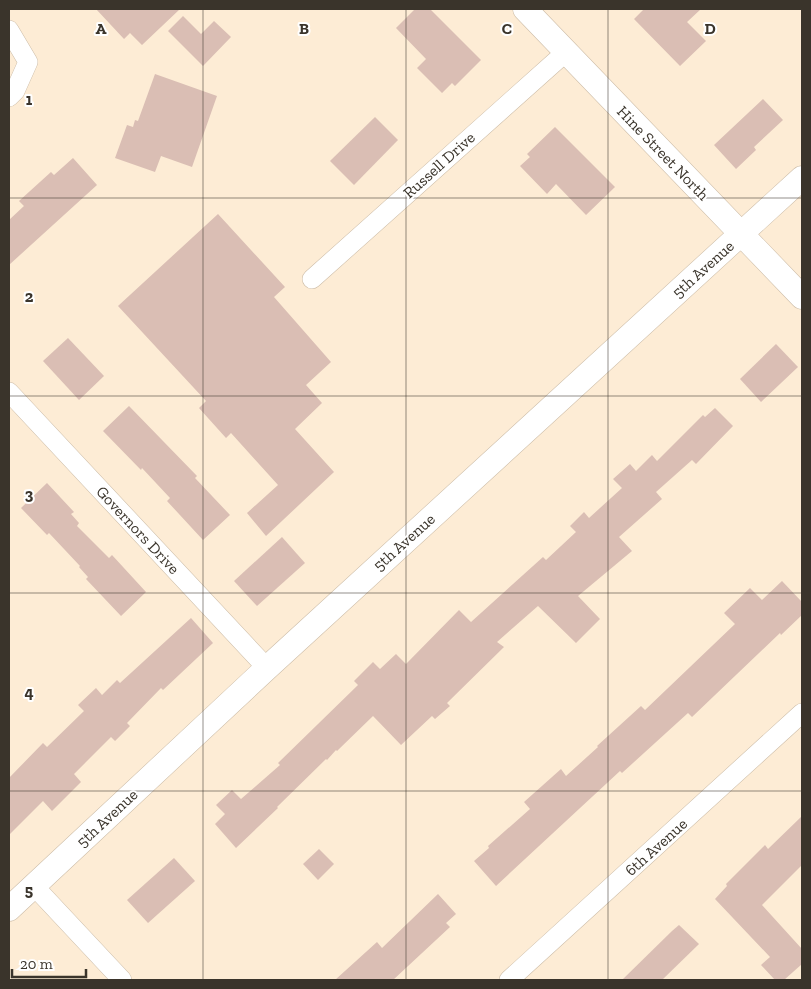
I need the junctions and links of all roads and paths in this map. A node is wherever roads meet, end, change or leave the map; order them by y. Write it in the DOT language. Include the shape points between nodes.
graph roads {
  1 [pos="525,9"];
  2 [pos="9,30"];
  3 [pos="566,52"];
  4 [pos="9,97"];
  5 [pos="802,178"];
  6 [pos="742,234"];
  7 [pos="312,279"];
  8 [pos="802,297"];
  9 [pos="9,392"];
  10 [pos="267,668"];
  11 [pos="802,713"];
  12 [pos="34,886"];
  13 [pos="9,909"];
  14 [pos="122,980"];
  15 [pos="509,980"];
  1 -- 3 [label="street, Hine Street North"];
  2 -- 4 [label="street" via="28,62"];
  3 -- 6 [label="street, Hine Street North"];
  3 -- 7 [label="street, Russell Drive"];
  5 -- 6 [label="street, 5th Avenue"];
  6 -- 8 [label="street, Hine Street North"];
  6 -- 10 [label="street, 5th Avenue"];
  9 -- 10 [label="street, Governors Drive"];
  10 -- 12 [label="street, 5th Avenue"];
  11 -- 15 [label="street, 6th Avenue"];
  12 -- 13 [label="street, 5th Avenue"];
  12 -- 14 [label="street"];
}
